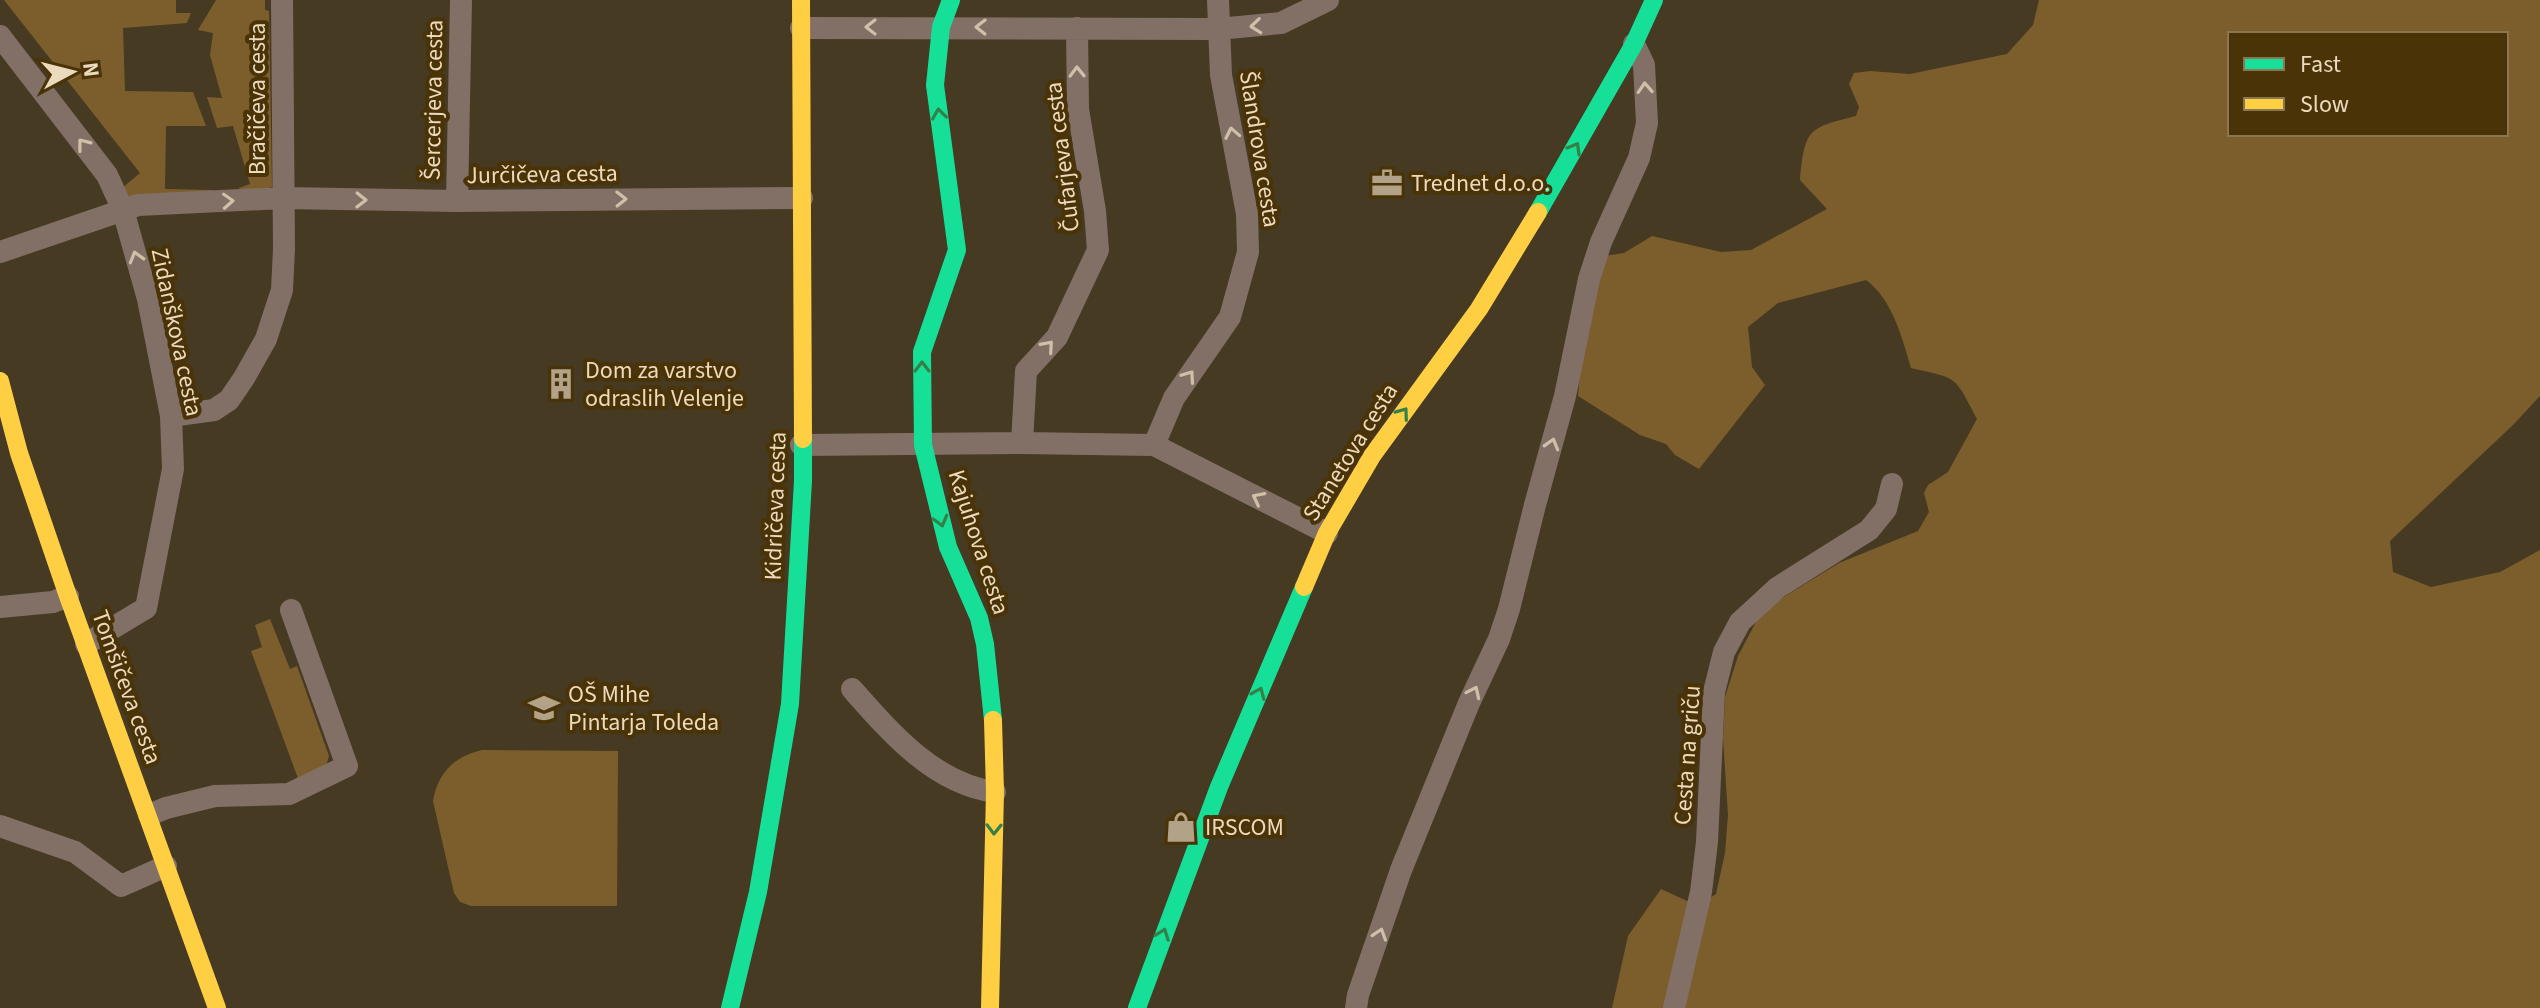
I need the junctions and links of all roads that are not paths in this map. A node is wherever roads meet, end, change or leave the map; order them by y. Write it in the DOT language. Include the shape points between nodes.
graph roads {
  1 [pos="282,0"];
  2 [pos="461,0"];
  3 [pos="801,0"];
  4 [pos="951,0"];
  5 [pos="1218,0"];
  6 [pos="1328,0"];
  7 [pos="1654,0"];
  8 [pos="941,27"];
  9 [pos="801,28"];
  10 [pos="1077,28"];
  11 [pos="1218,29"];
  12 [pos="0,36"];
  13 [pos="1634,44"];
  14 [pos="283,198"];
  15 [pos="802,198"];
  16 [pos="457,201"];
  17 [pos="123,210"];
  18 [pos="0,252"];
  19 [pos="0,381"];
  20 [pos="171,416"];
  21 [pos="1022,443"];
  22 [pos="801,445"];
  23 [pos="923,445"];
  24 [pos="1154,445"];
  25 [pos="10,455"];
  26 [pos="1892,484"];
  27 [pos="1327,533"];
  28 [pos="68,596"];
  29 [pos="0,607"];
  30 [pos="291,610"];
  31 [pos="86,644"];
  32 [pos="852,689"];
  33 [pos="995,792"];
  34 [pos="149,815"];
  35 [pos="0,826"];
  36 [pos="166,866"];
  37 [pos="217,1008"];
  38 [pos="730,1008"];
  39 [pos="990,1008"];
  40 [pos="1137,1008"];
  41 [pos="1356,1008"];
  42 [pos="1674,1008"];
  1 -- 14 [label="street, Bračičeva cesta"];
  2 -- 16 [label="street, Šercerjeva cesta"];
  3 -- 9 [label="street, Kidričeva cesta"];
  4 -- 8 [label="street, Kajuhova cesta"];
  5 -- 11 [label="street, Šlandrova cesta"];
  6 -- 11 [label="street, one-way" via="1281,23"];
  7 -- 13 [label="street, Stanetova cesta"];
  8 -- 9 [label="street, one-way"];
  10 -- 8 [label="street, one-way"];
  23 -- 8 [label="street, Kajuhova cesta, one-way" via="922,352 957,250 935,85"];
  9 -- 15 [label="street, Kidričeva cesta"];
  10 -- 11 [label="street"];
  21 -- 10 [label="street, Čufarjeva cesta, one-way" via="1026,371 1057,337 1098,250 1078,109"];
  24 -- 11 [label="street, Šlandrova cesta, one-way" via="1174,398 1230,317 1248,252 1247,214 1221,75"];
  17 -- 12 [label="street, Zidanškova cesta, one-way" via="107,175"];
  27 -- 13 [label="street, Stanetova cesta, one-way" via="1372,456 1513,255"];
  41 -- 13 [label="street, one-way" via="1401,870 1509,609 1565,396 1589,279 1639,158 1647,123 1644,65"];
  14 -- 16 [label="street, Jurčičeva cesta, one-way"];
  17 -- 14 [label="street, Bračičeva cesta, one-way"];
  14 -- 20 [label="street, Bračičeva cesta" via="282,290 266,339 229,400 214,410"];
  16 -- 15 [label="street, Jurčičeva cesta, one-way"];
  15 -- 22 [label="street, Kidričeva cesta"];
  17 -- 18 [label="street, Bračičeva cesta"];
  20 -- 17 [label="street, Zidanškova cesta, one-way" via="148,299"];
  19 -- 25 [label="street, Tomšičeva cesta"];
  20 -- 31 [label="street, Zidanškova cesta" via="173,469 146,608"];
  21 -- 23 [label="street"];
  21 -- 24 [label="street"];
  22 -- 23 [label="street"];
  22 -- 38 [label="street, Kidričeva cesta" via="790,704 758,892"];
  23 -- 33 [label="street, Kajuhova cesta, one-way" via="948,547 985,644"];
  27 -- 24 [label="street, one-way"];
  25 -- 28 [label="street, Tomšičeva cesta"];
  26 -- 42 [label="street, Cesta na griču" via="1886,509 1869,530 1777,588 1740,622 1724,652 1714,692 1701,892"];
  40 -- 27 [label="street, Stanetova cesta, one-way" via="1219,787"];
  28 -- 29 [label="street"];
  28 -- 31 [label="street, Tomšičeva cesta"];
  30 -- 34 [label="street" via="347,766 289,794 215,796"];
  31 -- 34 [label="street, Tomšičeva cesta"];
  32 -- 33 [label="street" via="894,736 938,771"];
  33 -- 39 [label="street, Kajuhova cesta, one-way"];
  34 -- 36 [label="street, Tomšičeva cesta"];
  35 -- 36 [label="street" via="75,852 121,886"];
  36 -- 37 [label="street, Tomšičeva cesta"];
}
